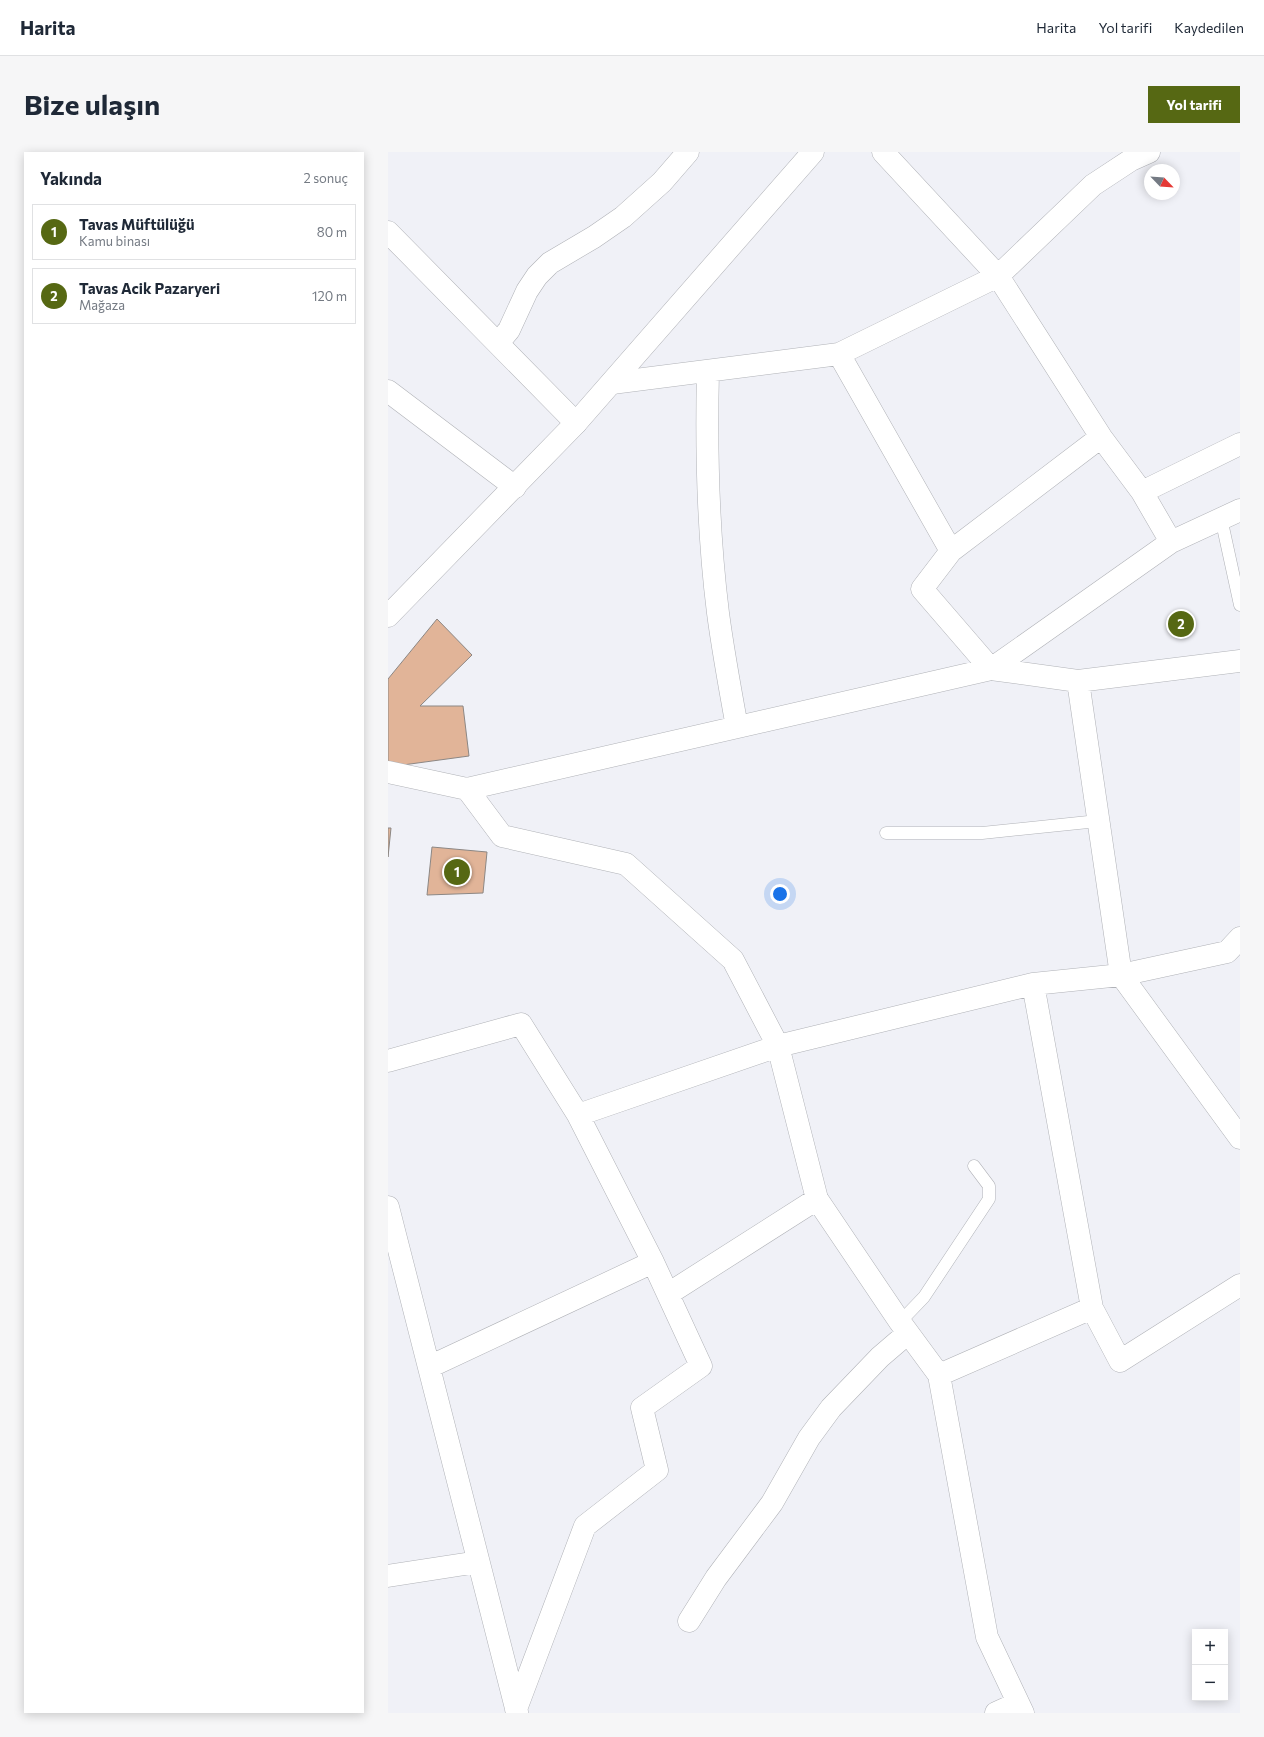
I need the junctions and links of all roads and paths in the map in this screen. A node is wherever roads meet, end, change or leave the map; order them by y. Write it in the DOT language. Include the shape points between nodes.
graph roads {
  1 [pos="688,152"];
  2 [pos="813,152"];
  3 [pos="883,152"];
  4 [pos="1135,155"];
  5 [pos="388,232"];
  6 [pos="998,276"];
  7 [pos="498,343"];
  8 [pos="839,354"];
  9 [pos="708,371"];
  10 [pos="612,383"];
  11 [pos="388,391"];
  12 [pos="576,423"];
  13 [pos="1101,437"];
  14 [pos="1240,444"];
  15 [pos="515,486"];
  16 [pos="1142,492"];
  17 [pos="1231,514"];
  18 [pos="1171,542"];
  19 [pos="951,551"];
  20 [pos="1240,605"];
  21 [pos="388,616"];
  22 [pos="1240,662"];
  23 [pos="991,669"];
  24 [pos="1078,681"];
  25 [pos="737,727"];
  26 [pos="388,772"];
  27 [pos="467,789"];
  28 [pos="1098,821"];
  29 [pos="886,833"];
  30 [pos="1236,951"];
  31 [pos="1121,975"];
  32 [pos="1033,984"];
  33 [pos="778,1046"];
  34 [pos="388,1061"];
  35 [pos="578,1114"];
  36 [pos="1240,1138"];
  37 [pos="974,1166"];
  38 [pos="817,1199"];
  39 [pos="388,1207"];
  40 [pos="653,1262"];
  41 [pos="1240,1285"];
  42 [pos="668,1294"];
  43 [pos="1092,1308"];
  44 [pos="904,1328"];
  45 [pos="429,1367"];
  46 [pos="939,1375"];
  47 [pos="478,1562"];
  48 [pos="388,1576"];
  49 [pos="689,1621"];
  50 [pos="1021,1708"];
  51 [pos="516,1711"];
  52 [pos="996,1713"];
  1 -- 7 [label="street" via="652,191 623,217 555,260 537,276 509,330"];
  2 -- 10 [label="street"];
  3 -- 6 [label="street"];
  4 -- 6 [label="street" via="1093,185"];
  5 -- 7 [label="street"];
  6 -- 8 [label="street"];
  6 -- 13 [label="street"];
  7 -- 12 [label="street"];
  8 -- 9 [label="street"];
  8 -- 19 [label="street"];
  9 -- 10 [label="street"];
  9 -- 25 [label="street" via="708,471 712,555 718,613"];
  10 -- 12 [label="street"];
  11 -- 15 [label="street"];
  12 -- 15 [label="street"];
  13 -- 16 [label="street"];
  13 -- 19 [label="street"];
  14 -- 16 [label="street"];
  15 -- 21 [label="street"];
  16 -- 18 [label="street"];
  17 -- 18 [label="street"];
  17 -- 20 [label="lane"];
  18 -- 23 [label="street"];
  19 -- 23 [label="street" via="922,589"];
  22 -- 24 [label="street"];
  23 -- 24 [label="street"];
  23 -- 25 [label="street"];
  24 -- 28 [label="street"];
  25 -- 27 [label="street"];
  26 -- 27 [label="street"];
  27 -- 33 [label="street" via="502,836 626,864 732,960"];
  28 -- 29 [label="lane" via="982,833"];
  28 -- 31 [label="street"];
  30 -- 31 [label="street"];
  31 -- 32 [label="street"];
  31 -- 36 [label="street"];
  32 -- 33 [label="street"];
  32 -- 43 [label="street"];
  33 -- 35 [label="street"];
  33 -- 38 [label="street"];
  34 -- 35 [label="street" via="521,1024"];
  35 -- 40 [label="street"];
  37 -- 44 [label="lane" via="989,1186 989,1199"];
  38 -- 42 [label="street"];
  38 -- 44 [label="street"];
  39 -- 45 [label="street"];
  40 -- 42 [label="street"];
  40 -- 45 [label="street"];
  41 -- 43 [label="street" via="1120,1361"];
  42 -- 51 [label="street" via="701,1366 642,1408 657,1470 585,1526"];
  43 -- 46 [label="street"];
  44 -- 46 [label="street"];
  44 -- 49 [label="street" via="831,1408 809,1438 772,1503 716,1578"];
  45 -- 47 [label="street"];
  46 -- 50 [label="street" via="987,1637"];
  47 -- 48 [label="street"];
  47 -- 51 [label="street"];
  50 -- 52 [label="street"];
}
